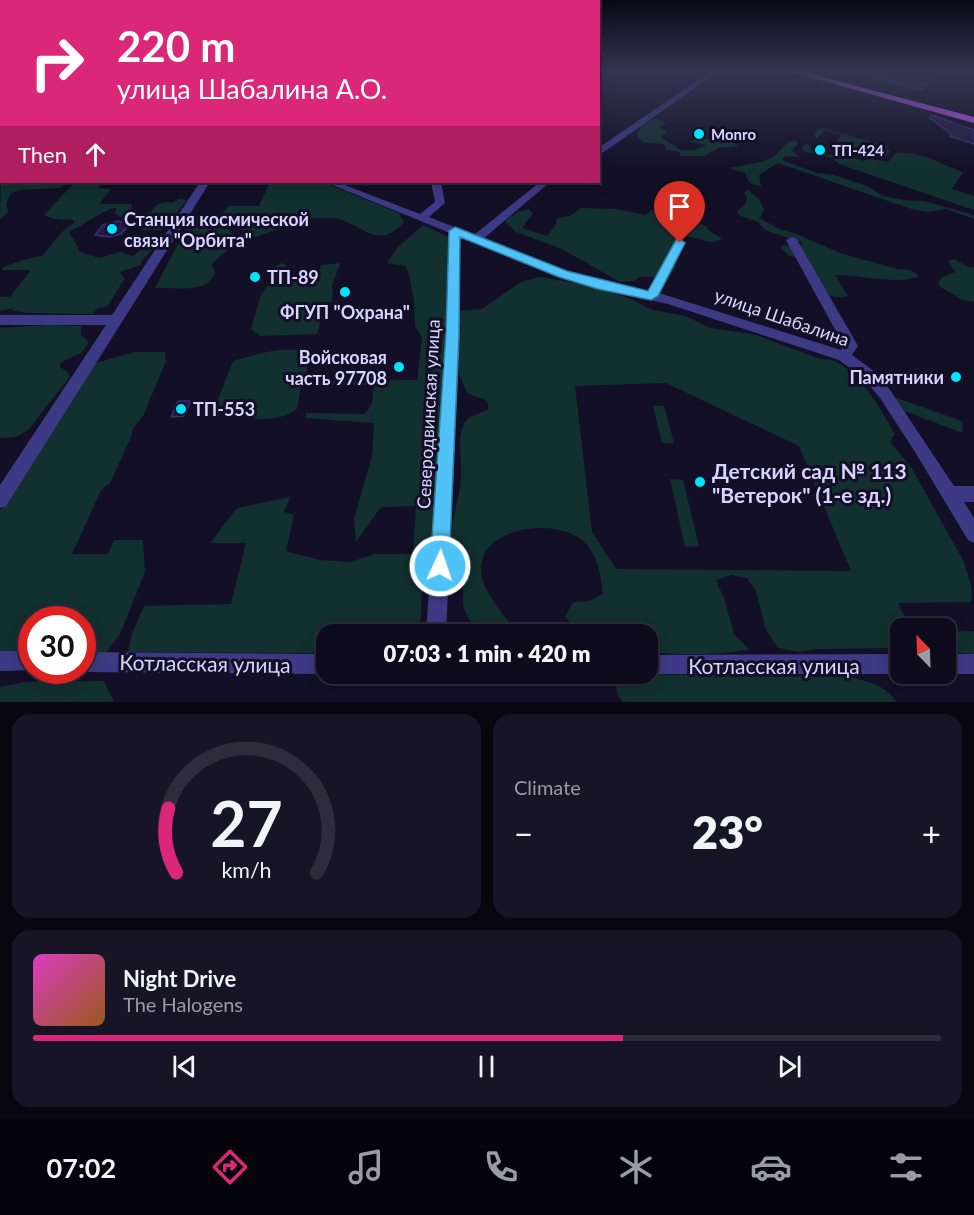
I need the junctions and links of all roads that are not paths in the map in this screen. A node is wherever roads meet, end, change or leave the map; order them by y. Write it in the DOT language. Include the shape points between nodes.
graph roads {
  1 [pos="667,105"];
  2 [pos="917,105"];
  3 [pos="974,120"];
  4 [pos="600,152"];
  5 [pos="204,183"];
  6 [pos="333,183"];
  7 [pos="436,183"];
  8 [pos="545,183"];
  9 [pos="422,218"];
  10 [pos="455,231"];
  11 [pos="476,239"];
  12 [pos="792,240"];
  13 [pos="680,243"];
  14 [pos="651,296"];
  15 [pos="0,320"];
  16 [pos="115,320"];
  17 [pos="844,356"];
  18 [pos="950,494"];
  19 [pos="974,494"];
  20 [pos="0,500"];
  21 [pos="974,534"];
  22 [pos="437,624"];
  23 [pos="0,661"];
  24 [pos="18,662"];
  25 [pos="96,662"];
  26 [pos="316,664"];
  27 [pos="890,664"];
  28 [pos="956,664"];
  29 [pos="974,664"];
  30 [pos="658,665"];
  1 -- 4 [label="street"];
  2 -- 3 [label="main road"];
  5 -- 16 [label="street"];
  6 -- 9 [label="street, улица Шабалина"];
  7 -- 9 [label="street" via="440,203"];
  8 -- 11 [label="street"];
  9 -- 10 [label="street, улица Шабалина"];
  10 -- 11 [label="street, улица Шабалина"];
  10 -- 22 [label="street, Северодвинская улица"];
  11 -- 14 [label="street, улица Шабалина" via="563,274"];
  12 -- 17 [label="street" via="851,346"];
  13 -- 14 [label="street"];
  14 -- 17 [label="street, улица Шабалина"];
  15 -- 16 [label="street"];
  16 -- 20 [label="street"];
  17 -- 18 [label="street, улица Шабалина" via="869,375 885,394"];
  18 -- 19 [label="street"];
  18 -- 21 [label="street, улица Шабалина"];
  23 -- 24 [label="street"];
  25 -- 26 [label="street, Котласская улица"];
  27 -- 30 [label="street, Котласская улица"];
  28 -- 29 [label="street"];
}
